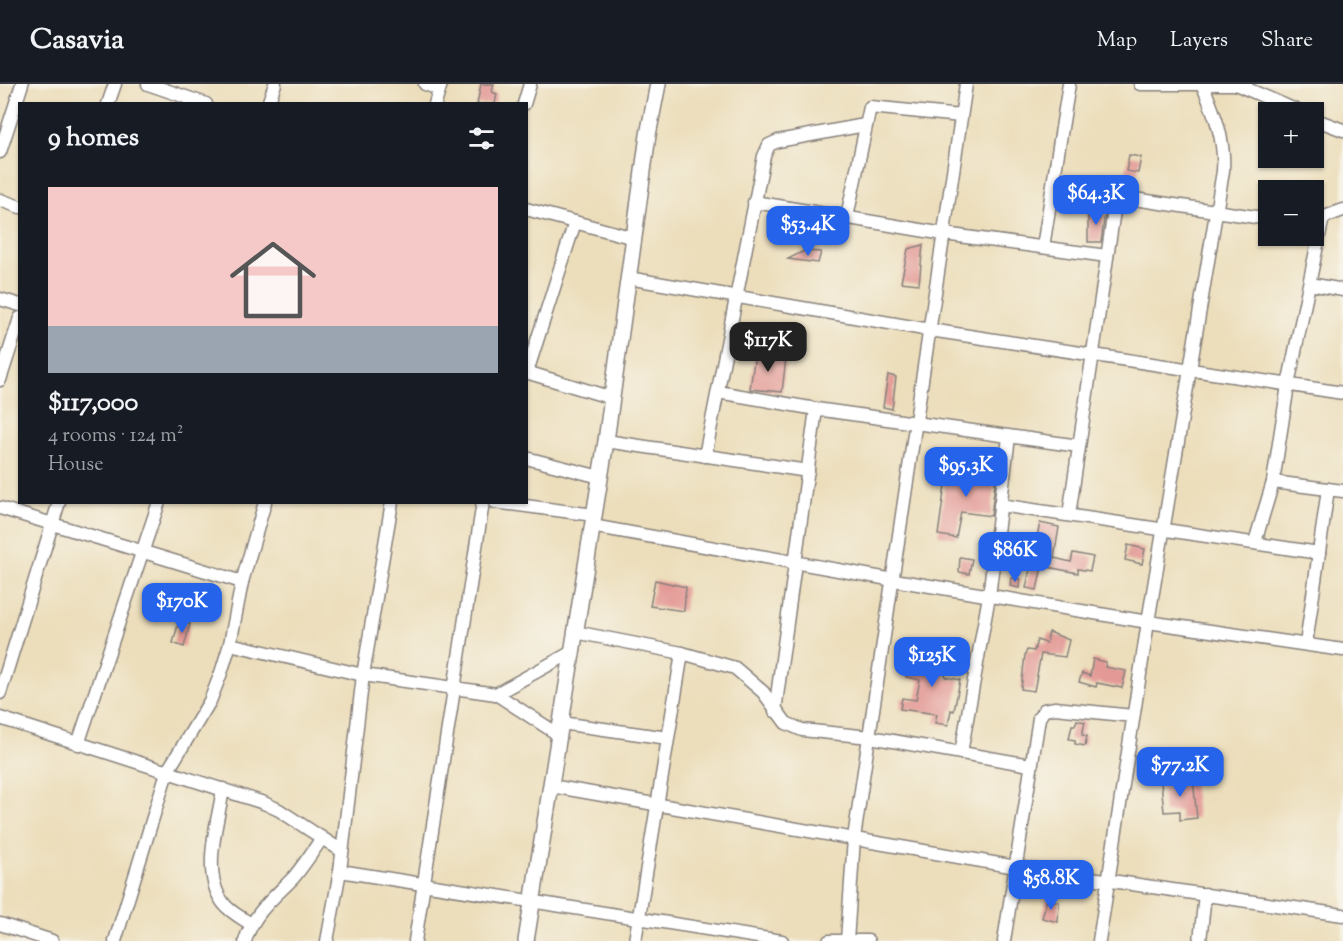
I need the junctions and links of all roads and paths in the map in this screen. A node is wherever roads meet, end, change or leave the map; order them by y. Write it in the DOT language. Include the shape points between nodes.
graph roads {
  1 [pos="22,84"];
  2 [pos="115,84"];
  3 [pos="148,84"];
  4 [pos="275,84"];
  5 [pos="425,84"];
  6 [pos="530,84"];
  7 [pos="657,84"];
  8 [pos="966,84"];
  9 [pos="1070,84"];
  10 [pos="1140,84"];
  11 [pos="1246,84"];
  12 [pos="1159,85"];
  13 [pos="1231,85"];
  14 [pos="440,86"];
  15 [pos="1203,86"];
  16 [pos="183,90"];
  17 [pos="109,102"];
  18 [pos="203,102"];
  19 [pos="269,102"];
  20 [pos="436,102"];
  21 [pos="525,102"];
  22 [pos="1274,102"];
  23 [pos="961,116"];
  24 [pos="1324,123"];
  25 [pos="865,125"];
  26 [pos="4,127"];
  27 [pos="1343,130"];
  28 [pos="0,152"];
  29 [pos="1053,187"];
  30 [pos="1116,197"];
  31 [pos="0,201"];
  32 [pos="754,202"];
  33 [pos="18,206"];
  34 [pos="528,210"];
  35 [pos="1217,210"];
  36 [pos="1343,210"];
  37 [pos="847,217"];
  38 [pos="1258,217"];
  39 [pos="1324,217"];
  40 [pos="575,222"];
  41 [pos="944,234"];
  42 [pos="634,238"];
  43 [pos="1315,246"];
  44 [pos="1043,247"];
  45 [pos="1107,256"];
  46 [pos="628,278"];
  47 [pos="1310,284"];
  48 [pos="1343,290"];
  49 [pos="737,297"];
  50 [pos="0,298"];
  51 [pos="18,304"];
  52 [pos="18,324"];
  53 [pos="930,330"];
  54 [pos="1092,355"];
  55 [pos="528,369"];
  56 [pos="1190,371"];
  57 [pos="528,372"];
  58 [pos="0,380"];
  59 [pos="1288,385"];
  60 [pos="718,392"];
  61 [pos="1343,393"];
  62 [pos="612,398"];
  63 [pos="816,409"];
  64 [pos="917,423"];
  65 [pos="1009,436"];
  66 [pos="606,441"];
  67 [pos="1079,447"];
  68 [pos="705,456"];
  69 [pos="528,459"];
  70 [pos="808,471"];
  71 [pos="600,477"];
  72 [pos="1274,482"];
  73 [pos="1328,489"];
  74 [pos="1343,491"];
  75 [pos="58,504"];
  76 [pos="158,504"];
  77 [pos="264,504"];
  78 [pos="392,504"];
  79 [pos="483,504"];
  80 [pos="506,504"];
  81 [pos="1000,505"];
  82 [pos="0,508"];
  83 [pos="1069,514"];
  84 [pos="593,520"];
  85 [pos="52,525"];
  86 [pos="1163,528"];
  87 [pos="1255,542"];
  88 [pos="144,552"];
  89 [pos="1319,553"];
  90 [pos="795,562"];
  91 [pos="894,580"];
  92 [pos="242,582"];
  93 [pos="989,596"];
  94 [pos="1148,622"];
  95 [pos="575,632"];
  96 [pos="230,644"];
  97 [pos="1306,644"];
  98 [pos="1343,650"];
  99 [pos="572,652"];
  100 [pos="681,653"];
  101 [pos="363,675"];
  102 [pos="454,688"];
  103 [pos="0,693"];
  104 [pos="496,694"];
  105 [pos="775,711"];
  106 [pos="1133,716"];
  107 [pos="0,718"];
  108 [pos="560,729"];
  109 [pos="870,737"];
  110 [pos="668,738"];
  111 [pos="78,744"];
  112 [pos="961,753"];
  113 [pos="1030,765"];
  114 [pos="167,772"];
  115 [pos="551,786"];
  116 [pos="223,789"];
  117 [pos="657,805"];
  118 [pos="322,838"];
  119 [pos="854,838"];
  120 [pos="342,851"];
  121 [pos="1016,867"];
  122 [pos="340,871"];
  123 [pos="1109,880"];
  124 [pos="424,885"];
  125 [pos="1206,894"];
  126 [pos="533,902"];
  127 [pos="1343,915"];
  128 [pos="639,919"];
  129 [pos="0,924"];
  130 [pos="251,924"];
  131 [pos="19,936"];
  132 [pos="736,938"];
  133 [pos="847,940"];
  134 [pos="52,941"];
  135 [pos="115,941"];
  136 [pos="245,941"];
  137 [pos="327,941"];
  138 [pos="415,941"];
  139 [pos="526,941"];
  140 [pos="635,941"];
  141 [pos="782,941"];
  142 [pos="829,941"];
  143 [pos="868,941"];
  144 [pos="1004,941"];
  145 [pos="1099,941"];
  146 [pos="1200,941"];
  1 -- 26 [label="street"];
  2 -- 17 [label="street"];
  3 -- 16 [label="street"];
  4 -- 19 [label="street"];
  5 -- 14 [label="street"];
  6 -- 21 [label="street"];
  7 -- 42 [label="street"];
  8 -- 23 [label="street"];
  9 -- 29 [label="street"];
  10 -- 12 [label="street"];
  11 -- 13 [label="street"];
  12 -- 15 [label="street"];
  13 -- 15 [label="street"];
  13 -- 22 [label="street"];
  14 -- 20 [label="street"];
  15 -- 35 [label="street" via="1224,147"];
  16 -- 18 [label="street"];
  23 -- 25 [label="street" via="874,106"];
  23 -- 41 [label="street"];
  24 -- 27 [label="street"];
  25 -- 32 [label="street" via="769,145"];
  25 -- 37 [label="street"];
  26 -- 28 [label="street"];
  29 -- 30 [label="street"];
  29 -- 44 [label="street"];
  30 -- 35 [label="street"];
  30 -- 45 [label="street"];
  31 -- 33 [label="street"];
  32 -- 37 [label="street"];
  32 -- 49 [label="street"];
  34 -- 40 [label="street"];
  35 -- 38 [label="street"];
  35 -- 56 [label="street"];
  36 -- 39 [label="street"];
  37 -- 41 [label="street"];
  40 -- 42 [label="street"];
  40 -- 55 [label="street"];
  41 -- 44 [label="street"];
  41 -- 53 [label="street"];
  42 -- 46 [label="street"];
  43 -- 47 [label="street"];
  44 -- 45 [label="street"];
  45 -- 54 [label="street"];
  46 -- 49 [label="street"];
  46 -- 62 [label="street"];
  47 -- 48 [label="street"];
  47 -- 59 [label="street"];
  49 -- 53 [label="street"];
  49 -- 60 [label="street"];
  50 -- 51 [label="street"];
  52 -- 58 [label="street"];
  53 -- 54 [label="street"];
  53 -- 64 [label="street"];
  54 -- 56 [label="street"];
  54 -- 67 [label="street"];
  56 -- 59 [label="street"];
  56 -- 86 [label="street"];
  57 -- 62 [label="street"];
  59 -- 61 [label="street"];
  59 -- 72 [label="street"];
  60 -- 63 [label="street"];
  60 -- 68 [label="street"];
  62 -- 66 [label="street"];
  63 -- 64 [label="street"];
  63 -- 70 [label="street"];
  64 -- 65 [label="street"];
  64 -- 91 [label="street"];
  65 -- 67 [label="street"];
  65 -- 81 [label="street"];
  66 -- 68 [label="street"];
  66 -- 71 [label="street"];
  67 -- 83 [label="street"];
  68 -- 70 [label="street"];
  69 -- 71 [label="street"];
  70 -- 90 [label="street"];
  71 -- 84 [label="street"];
  72 -- 73 [label="street"];
  72 -- 87 [label="street"];
  73 -- 74 [label="street"];
  73 -- 89 [label="street"];
  75 -- 85 [label="street"];
  76 -- 88 [label="street"];
  77 -- 92 [label="street"];
  78 -- 101 [label="street"];
  79 -- 102 [label="street"];
  80 -- 84 [label="street"];
  81 -- 83 [label="street"];
  81 -- 93 [label="street"];
  82 -- 85 [label="street"];
  83 -- 86 [label="street"];
  84 -- 90 [label="street"];
  84 -- 95 [label="street"];
  85 -- 88 [label="street"];
  85 -- 103 [label="street"];
  86 -- 87 [label="street"];
  86 -- 94 [label="street"];
  87 -- 89 [label="street"];
  88 -- 92 [label="street"];
  88 -- 111 [label="street"];
  89 -- 97 [label="street"];
  90 -- 91 [label="street"];
  90 -- 105 [label="street"];
  91 -- 93 [label="street"];
  91 -- 109 [label="street"];
  92 -- 96 [label="street"];
  93 -- 94 [label="street"];
  93 -- 112 [label="street"];
  94 -- 97 [label="street"];
  94 -- 106 [label="street"];
  95 -- 99 [label="street"];
  95 -- 100 [label="street"];
  96 -- 101 [label="street"];
  96 -- 114 [label="street" via="210,701"];
  97 -- 98 [label="street"];
  99 -- 104 [label="street"];
  99 -- 108 [label="street"];
  100 -- 105 [label="street" via="735,668 763,692"];
  100 -- 110 [label="street"];
  101 -- 102 [label="street"];
  101 -- 120 [label="street"];
  102 -- 104 [label="street"];
  102 -- 124 [label="street"];
  104 -- 108 [label="street"];
  105 -- 109 [label="street" via="786,723 802,730"];
  106 -- 113 [label="street" via="1044,710"];
  106 -- 123 [label="street"];
  107 -- 111 [label="street"];
  108 -- 110 [label="street"];
  108 -- 115 [label="street"];
  109 -- 112 [label="street"];
  109 -- 119 [label="street"];
  110 -- 117 [label="street"];
  111 -- 114 [label="street"];
  112 -- 113 [label="street"];
  113 -- 121 [label="street"];
  114 -- 116 [label="street"];
  114 -- 135 [label="street"];
  115 -- 117 [label="street"];
  115 -- 126 [label="street"];
  116 -- 118 [label="street" via="279,810"];
  116 -- 130 [label="street" via="213,878 225,907"];
  117 -- 119 [label="street"];
  117 -- 128 [label="street"];
  118 -- 120 [label="street"];
  118 -- 130 [label="street" via="302,867 268,900"];
  119 -- 121 [label="street"];
  119 -- 133 [label="street"];
  120 -- 122 [label="street"];
  121 -- 123 [label="street"];
  121 -- 144 [label="street"];
  122 -- 124 [label="street"];
  122 -- 137 [label="street"];
  123 -- 125 [label="street"];
  123 -- 145 [label="street"];
  124 -- 126 [label="street"];
  124 -- 138 [label="street"];
  125 -- 127 [label="street"];
  125 -- 146 [label="street"];
  126 -- 128 [label="street"];
  126 -- 139 [label="street"];
  128 -- 132 [label="street"];
  128 -- 140 [label="street"];
  129 -- 131 [label="street"];
  130 -- 136 [label="street"];
  131 -- 134 [label="street"];
  132 -- 141 [label="street"];
  133 -- 142 [label="street"];
  133 -- 143 [label="street"];
}
